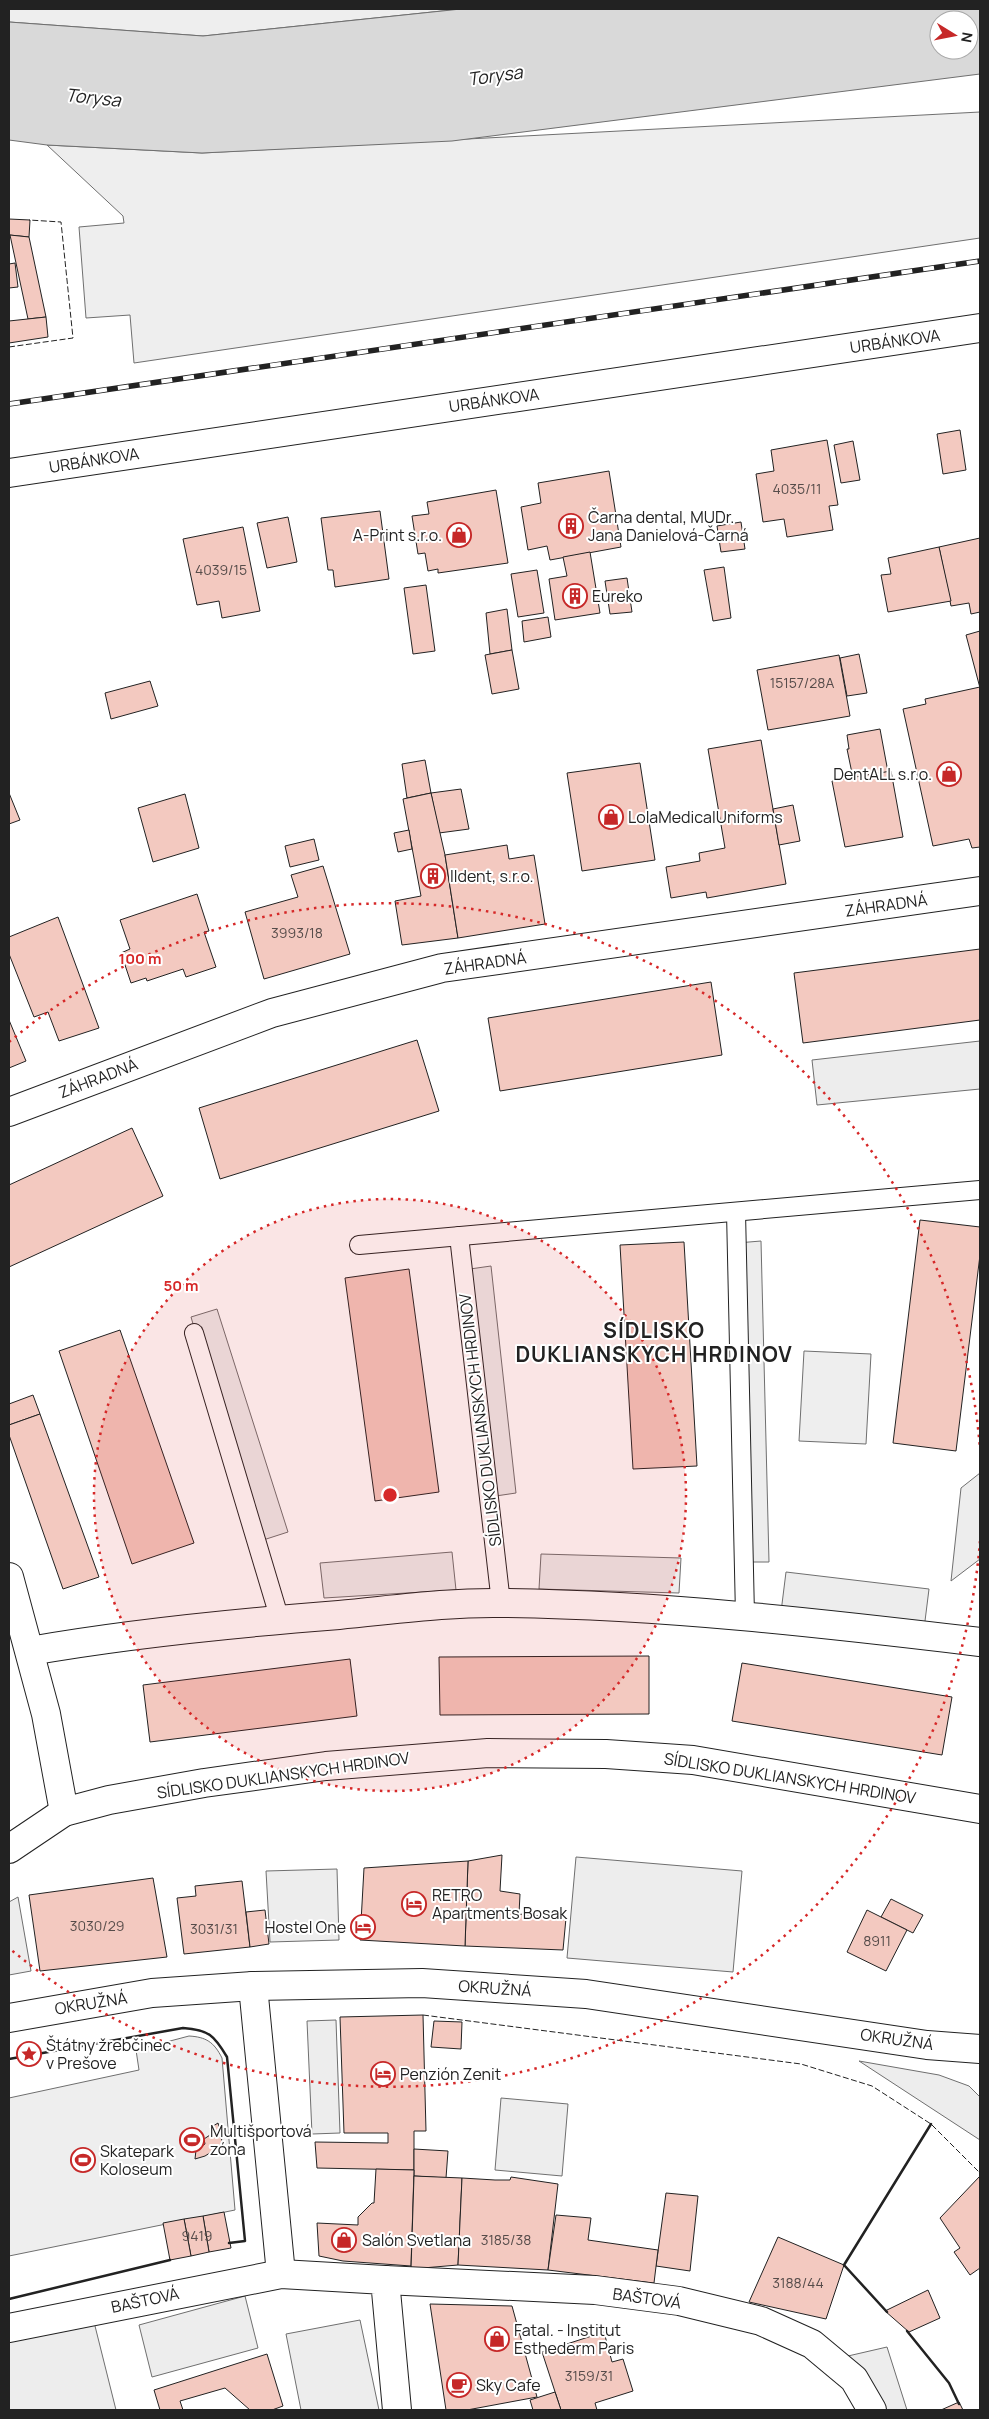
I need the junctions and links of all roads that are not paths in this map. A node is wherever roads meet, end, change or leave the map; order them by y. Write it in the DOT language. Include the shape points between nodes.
graph roads {
  1 [pos="980,328"];
  2 [pos="9,473"];
  3 [pos="980,891"];
  4 [pos="9,1112"];
  5 [pos="980,1190"];
  6 [pos="736,1212"];
  7 [pos="459,1236"];
  8 [pos="359,1245"];
  9 [pos="194,1333"];
  10 [pos="9,1577"];
  11 [pos="502,1603"];
  12 [pos="746,1615"];
  13 [pos="280,1620"];
  14 [pos="980,1642"];
  15 [pos="30,1651"];
  16 [pos="980,1809"];
  17 [pos="64,1812"];
  18 [pos="9,1849"];
  19 [pos="253,1986"];
  20 [pos="9,2018"];
  21 [pos="980,2048"];
  22 [pos="281,2274"];
  23 [pos="385,2280"];
  24 [pos="9,2328"];
  25 [pos="396,2410"];
  26 [pos="872,2410"];
  1 -- 2 [label="street, URBÁNKOVA"];
  3 -- 4 [label="street, ZÁHRADNÁ" via="442,968 272,1013"];
  5 -- 6 [label="lane"];
  6 -- 7 [label="lane"];
  6 -- 12 [label="lane"];
  7 -- 8 [label="lane"];
  7 -- 11 [label="lane, SÍDLISKO DUKLIANSKYCH HRDINOV"];
  9 -- 13 [label="lane"];
  10 -- 15 [label="street"];
  11 -- 12 [label="street" via="652,1607"];
  11 -- 13 [label="street"];
  12 -- 14 [label="street"];
  13 -- 15 [label="street" via="72,1643"];
  15 -- 17 [label="street" via="46,1714"];
  16 -- 17 [label="street, SÍDLISKO DUKLIANSKYCH HRDINOV" via="692,1760 606,1754 488,1753 326,1766 110,1800"];
  17 -- 18 [label="street, SÍDLISKO DUKLIANSKYCH HRDINOV"];
  19 -- 20 [label="street, OKRUŽNÁ" via="152,1993"];
  19 -- 21 [label="street, OKRUŽNÁ" via="422,1983 586,1994 927,2044"];
  19 -- 22 [label="street"];
  22 -- 23 [label="street, BAŠTOVÁ"];
  22 -- 24 [label="street, BAŠTOVÁ"];
  23 -- 25 [label="street"];
  23 -- 26 [label="street, BAŠTOVÁ" via="595,2290 679,2301 761,2321 812,2344 854,2379"];
}
